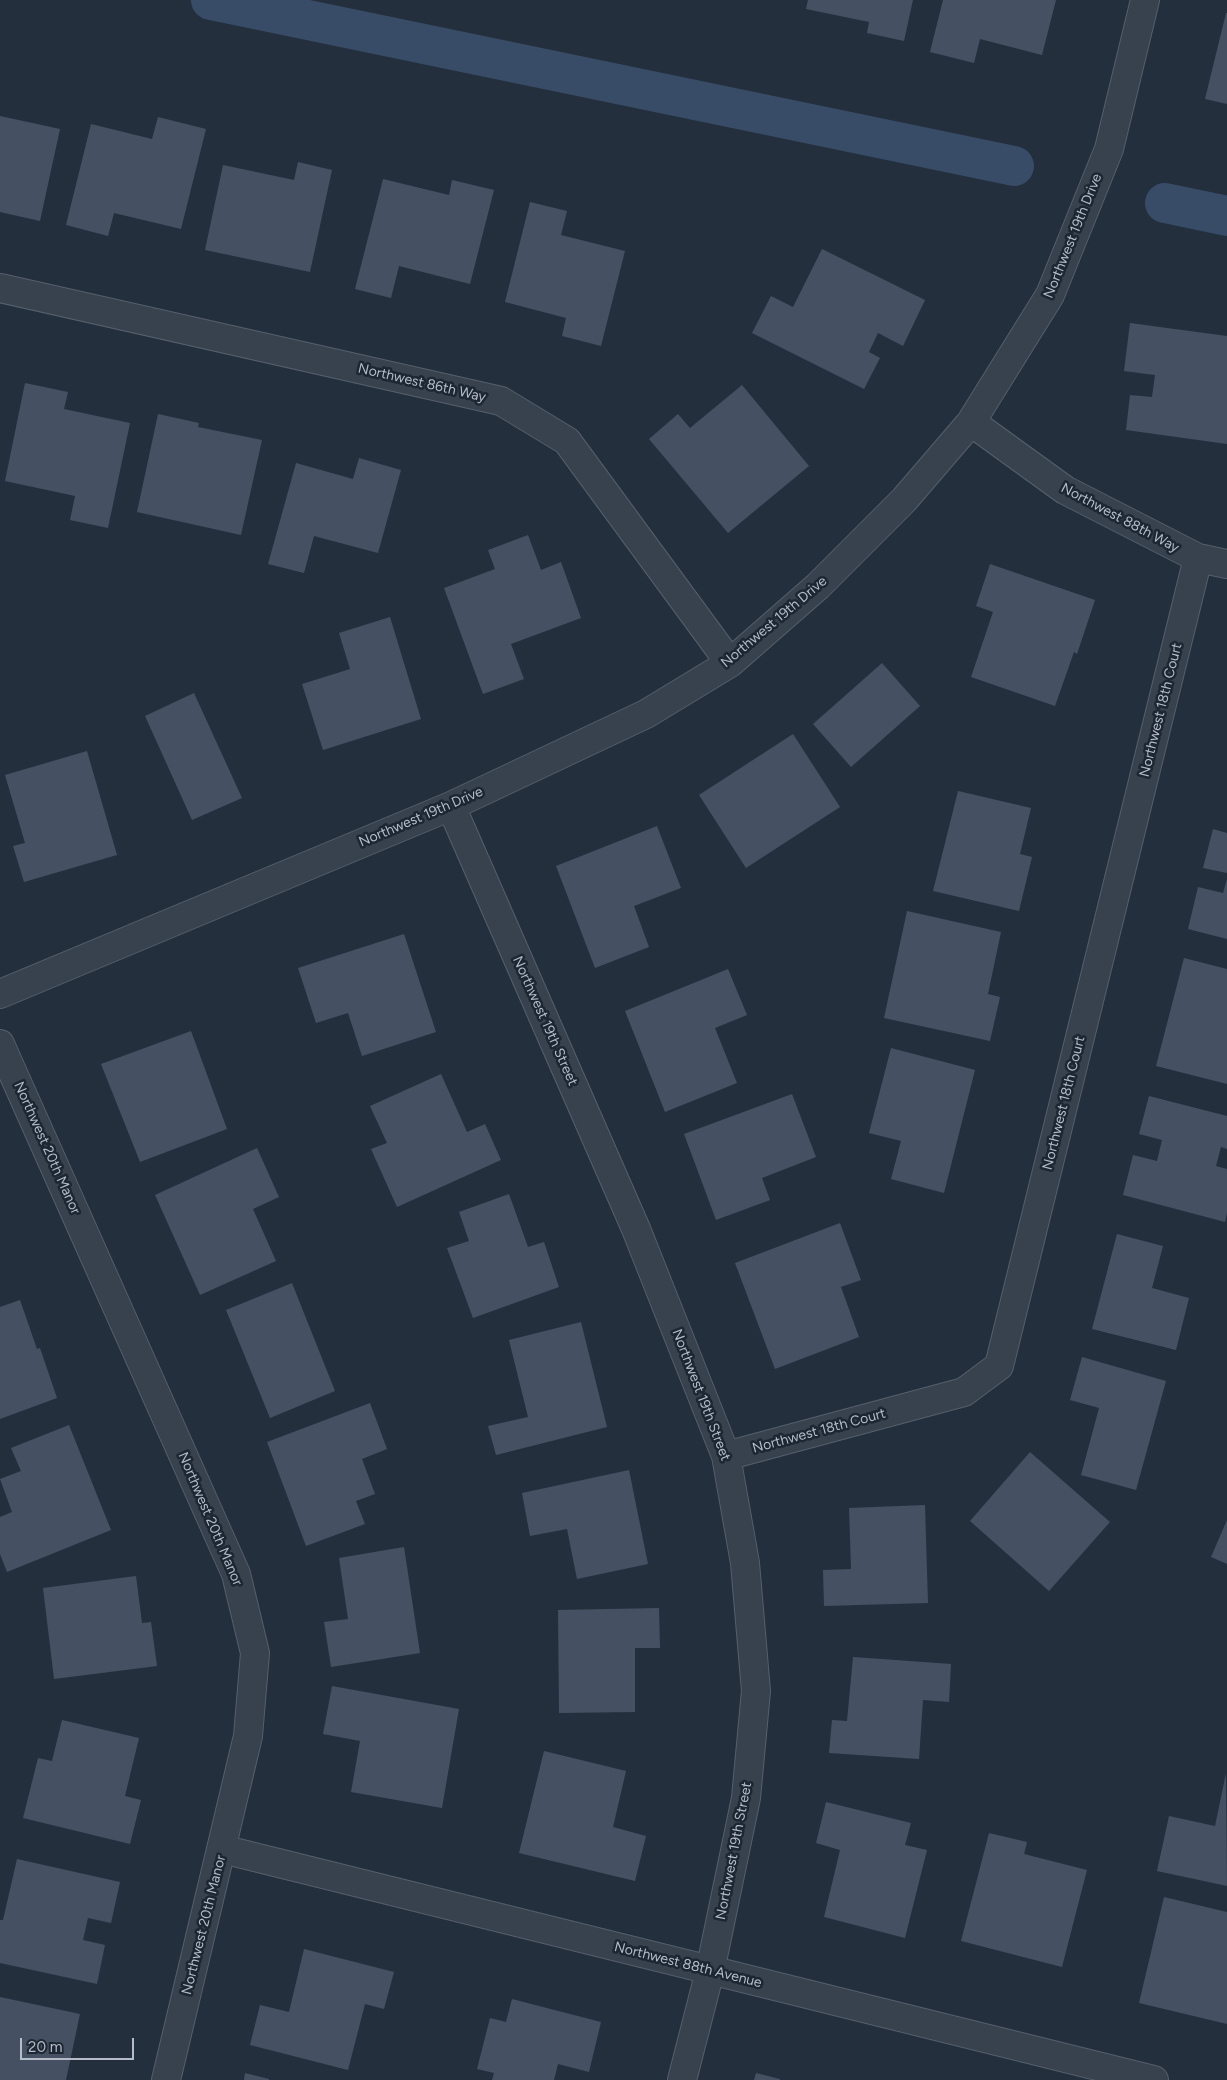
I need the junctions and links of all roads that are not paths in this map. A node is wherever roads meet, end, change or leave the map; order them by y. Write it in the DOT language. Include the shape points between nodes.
graph roads {
  1 [pos="1145,0"];
  2 [pos="0,288"];
  3 [pos="971,422"];
  4 [pos="1198,558"];
  5 [pos="1227,564"];
  6 [pos="730,663"];
  7 [pos="451,806"];
  8 [pos="0,994"];
  9 [pos="0,1044"];
  10 [pos="726,1456"];
  11 [pos="222,1849"];
  12 [pos="710,1971"];
  13 [pos="166,2080"];
  14 [pos="682,2080"];
  15 [pos="1154,2080"];
  1 -- 3 [label="street, Northwest 19th Drive" via="1108,149 1050,295"];
  2 -- 6 [label="street, Northwest 86th Way" via="501,401 567,440"];
  3 -- 4 [label="street, Northwest 88th Way" via="1065,490"];
  3 -- 6 [label="street, Northwest 19th Drive" via="904,500 818,586"];
  4 -- 5 [label="street, Northwest 88th Way"];
  4 -- 10 [label="street, Northwest 18th Court" via="999,1366 964,1392"];
  6 -- 7 [label="street, Northwest 19th Drive" via="646,714"];
  7 -- 8 [label="street, Northwest 19th Drive"];
  7 -- 10 [label="street, Northwest 19th Street" via="636,1229"];
  9 -- 11 [label="street, Northwest 20th Manor" via="236,1574 255,1653 248,1736"];
  10 -- 12 [label="street, Northwest 19th Street" via="745,1563 756,1691 746,1798"];
  11 -- 12 [label="street, Northwest 88th Avenue"];
  11 -- 13 [label="street, Northwest 20th Manor"];
  12 -- 14 [label="street, Northwest 19th Street"];
  12 -- 15 [label="street, Northwest 88th Avenue"];
}
